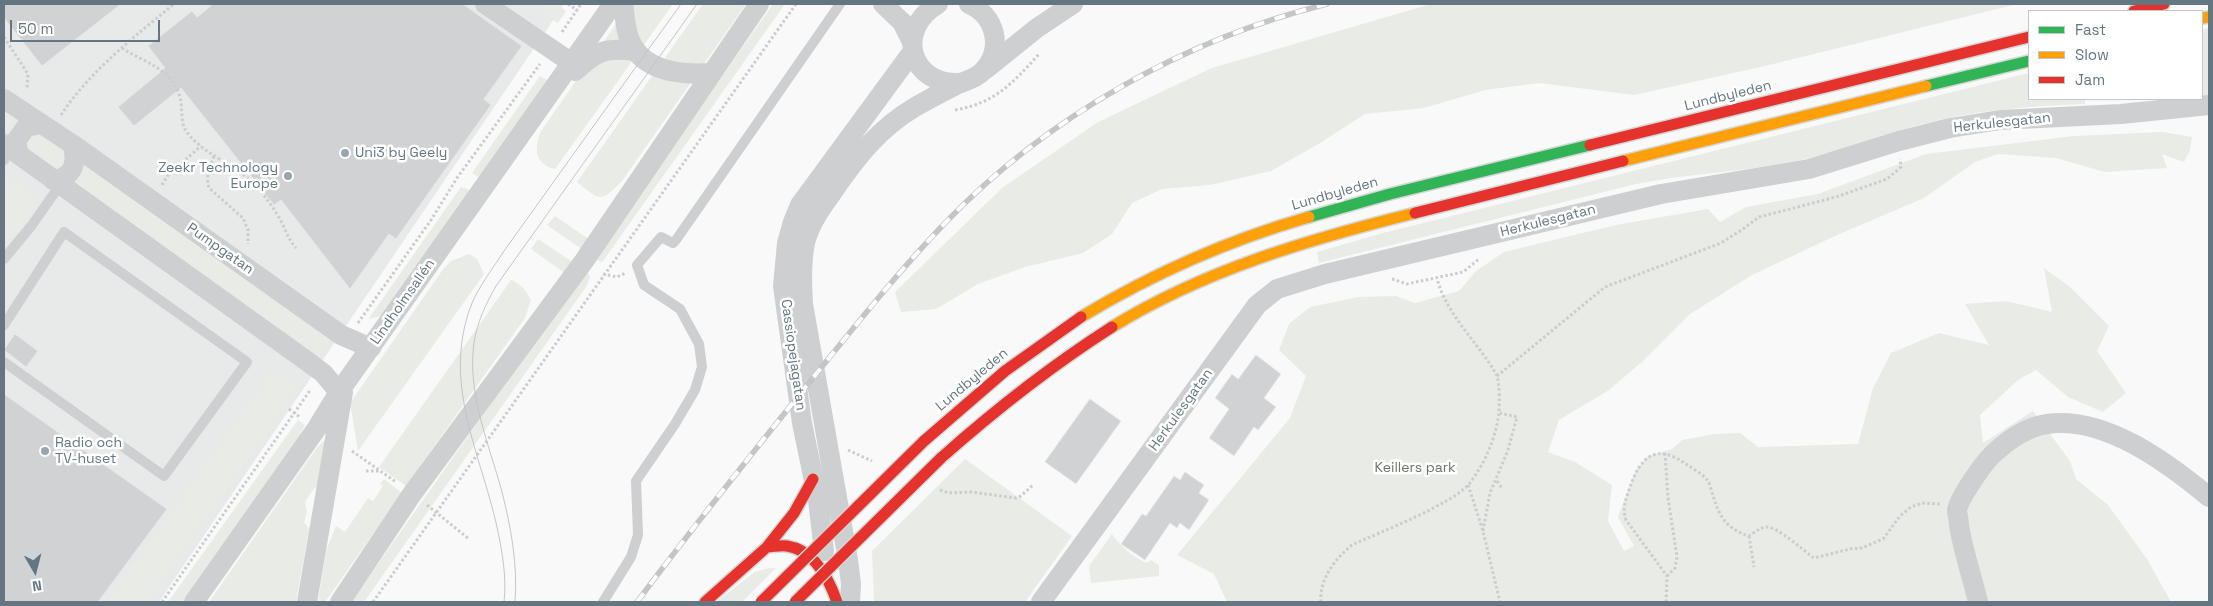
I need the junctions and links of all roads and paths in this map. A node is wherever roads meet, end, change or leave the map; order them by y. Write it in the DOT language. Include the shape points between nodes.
graph roads {
  1 [pos="174,4"];
  2 [pos="485,4"];
  3 [pos="568,4"];
  4 [pos="581,4"];
  5 [pos="613,4"];
  6 [pos="623,4"];
  7 [pos="758,4"];
  8 [pos="796,4"];
  9 [pos="840,4"];
  10 [pos="883,4"];
  11 [pos="938,4"];
  12 [pos="1073,4"];
  13 [pos="2164,4"];
  14 [pos="983,7"];
  15 [pos="577,10"];
  16 [pos="2138,10"];
  17 [pos="1037,28"];
  18 [pos="4,37"];
  19 [pos="2028,37"];
  20 [pos="913,47"];
  21 [pos="122,48"];
  22 [pos="551,48"];
  23 [pos="635,51"];
  24 [pos="2028,61"];
  25 [pos="572,63"];
  26 [pos="984,70"];
  27 [pos="711,73"];
  28 [pos="961,83"];
  29 [pos="551,92"];
  30 [pos="25,93"];
  31 [pos="4,99"];
  32 [pos="951,110"];
  33 [pos="2207,110"];
  34 [pos="60,117"];
  35 [pos="40,124"];
  36 [pos="865,127"];
  37 [pos="72,144"];
  38 [pos="201,146"];
  39 [pos="9,152"];
  40 [pos="1899,154"];
  41 [pos="214,156"];
  42 [pos="57,182"];
  43 [pos="160,188"];
  44 [pos="296,248"];
  45 [pos="249,250"];
  46 [pos="1482,256"];
  47 [pos="4,259"];
  48 [pos="637,265"];
  49 [pos="603,274"];
  50 [pos="1437,278"];
  51 [pos="1388,279"];
  52 [pos="4,325"];
  53 [pos="347,338"];
  54 [pos="371,348"];
  55 [pos="4,362"];
  56 [pos="323,373"];
  57 [pos="1498,376"];
  58 [pos="342,389"];
  59 [pos="289,409"];
  60 [pos="1500,413"];
  61 [pos="295,414"];
  62 [pos="316,428"];
  63 [pos="335,440"];
  64 [pos="846,441"];
  65 [pos="1665,453"];
  66 [pos="849,459"];
  67 [pos="366,471"];
  68 [pos="380,471"];
  69 [pos="813,479"];
  70 [pos="1496,480"];
  71 [pos="1468,485"];
  72 [pos="1502,488"];
  73 [pos="412,494"];
  74 [pos="2209,497"];
  75 [pos="1937,504"];
  76 [pos="437,512"];
  77 [pos="1483,532"];
  78 [pos="1749,536"];
  79 [pos="469,539"];
  80 [pos="767,546"];
  81 [pos="1754,567"];
  82 [pos="1668,576"];
  83 [pos="826,577"];
  84 [pos="162,602"];
  85 [pos="194,602"];
  86 [pos="307,602"];
  87 [pos="340,602"];
  88 [pos="373,602"];
  89 [pos="603,602"];
  90 [pos="705,602"];
  91 [pos="760,602"];
  92 [pos="795,602"];
  93 [pos="825,602"];
  94 [pos="837,602"];
  95 [pos="850,602"];
  96 [pos="1041,602"];
  97 [pos="1321,602"];
  98 [pos="1500,602"];
  99 [pos="1666,602"];
  100 [pos="1978,602"];
  1 -- 21 [label="path"];
  2 -- 22 [label="street"];
  3 -- 15 [label="path"];
  4 -- 15 [label="path"];
  5 -- 25 [label="street, Lindholmsallén"];
  6 -- 23 [label="street" via="627,31"];
  7 -- 27 [label="street"];
  8 -- 49 [label="path"];
  9 -- 48 [label="lane" via="676,240 673,243 661,237"];
  10 -- 20 [label="street" via="902,22"];
  11 -- 20 [label="street, Cassiopejagatan" via="927,10 918,21"];
  12 -- 17 [label="street"];
  13 -- 16 [label="highway"];
  14 -- 26 [label="street" via="994,32 995,43"];
  15 -- 22 [label="path"];
  17 -- 26 [label="street"];
  17 -- 32 [label="path" via="1044,42 1041,52 1004,90 973,107"];
  18 -- 30 [label="path" via="28,74"];
  19 -- 91 [label="highway, Lundbyleden, bridge" via="1390,194 1225,245 1152,278 1057,332 968,400"];
  20 -- 28 [label="street" via="920,66 932,77 941,82"];
  20 -- 36 [label="street, Cassiopejagatan"];
  21 -- 34 [label="path" via="74,96"];
  21 -- 38 [label="path" via="152,63 170,78 179,93 185,130"];
  22 -- 25 [label="street"];
  22 -- 53 [label="path"];
  23 -- 27 [label="street" via="671,72"];
  23 -- 29 [label="street" via="615,48 593,54"];
  24 -- 92 [label="highway, bridge" via="1412,213 1235,267 1123,320 1028,383 941,458"];
  25 -- 29 [label="street, Lindholmsallén"];
  26 -- 28 [label="street"];
  27 -- 73 [label="street" via="584,261"];
  28 -- 36 [label="street" via="888,125"];
  29 -- 54 [label="street, Lindholmsallén"];
  31 -- 35 [label="street, Pumpgatan"];
  33 -- 96 [label="street, Herkulesgatan" via="2000,120 1950,128 1809,169 1661,194 1326,274 1277,290 1252,311"];
  35 -- 37 [label="street, Pumpgatan"];
  35 -- 39 [label="street" via="26,127"];
  36 -- 69 [label="street, Cassiopejagatan" via="800,205 792,222 784,264 783,286"];
  36 -- 95 [label="street, Cassiopejagatan" via="856,158 812,224 803,262 803,304 848,560"];
  37 -- 42 [label="street" via="75,163 68,175"];
  37 -- 53 [label="street, Pumpgatan"];
  38 -- 41 [label="path"];
  38 -- 43 [label="path" via="168,175"];
  39 -- 42 [label="street"];
  40 -- 57 [label="path" via="1901,167 1887,179 1816,204 1759,217 1721,242 1605,288"];
  41 -- 44 [label="path" via="242,172 255,185"];
  41 -- 45 [label="path" via="206,181 209,188 243,218 248,230"];
  42 -- 47 [label="lane" via="32,225"];
  42 -- 56 [label="street"];
  46 -- 50 [label="path" via="1463,272"];
  48 -- 49 [label="path" via="617,277"];
  48 -- 89 [label="lane" via="644,285 680,309 699,344 702,367 696,390 636,481 638,535 631,557"];
  49 -- 76 [label="path"];
  50 -- 51 [label="path" via="1407,284"];
  50 -- 57 [label="path" via="1450,307"];
  52 -- 55 [label="lane" via="64,232 247,362 164,476"];
  53 -- 54 [label="street, Pumpgatan"];
  54 -- 58 [label="street, Lindholmsallén"];
  56 -- 58 [label="street"];
  56 -- 61 [label="path"];
  57 -- 60 [label="path"];
  58 -- 62 [label="street, Lindholmsallén"];
  58 -- 63 [label="street"];
  59 -- 61 [label="path"];
  60 -- 70 [label="path" via="1517,417"];
  60 -- 71 [label="path" via="1494,440"];
  61 -- 62 [label="path"];
  61 -- 84 [label="path"];
  62 -- 85 [label="street, Lindholmsallén"];
  63 -- 68 [label="path"];
  63 -- 86 [label="street"];
  64 -- 66 [label="path"];
  65 -- 78 [label="path" via="1674,455 1708,481 1720,516 1735,531"];
  65 -- 82 [label="path" via="1677,558 1675,568"];
  65 -- 82 [label="path" via="1644,461 1636,471 1623,511 1626,520"];
  67 -- 68 [label="path"];
  68 -- 73 [label="path"];
  69 -- 80 [label="highway" via="794,513"];
  69 -- 83 [label="street, Cassiopejagatan"];
  70 -- 72 [label="path"];
  70 -- 77 [label="path" via="1490,493"];
  71 -- 77 [label="path"];
  71 -- 97 [label="path" via="1442,504 1352,545 1339,555 1326,574"];
  73 -- 76 [label="path"];
  73 -- 87 [label="street"];
  74 -- 100 [label="street" via="2178,471 2124,439 2086,426 2047,424 2033,428 2008,440 1986,462 1957,509"];
  75 -- 78 [label="path" via="1922,503 1911,507 1883,539 1859,549 1814,558 1778,530 1762,528"];
  76 -- 79 [label="path"];
  76 -- 88 [label="path"];
  77 -- 98 [label="path"];
  78 -- 81 [label="path"];
  80 -- 83 [label="highway" via="802,551"];
  80 -- 90 [label="highway"];
  82 -- 99 [label="path"];
  83 -- 93 [label="street, Cassiopejagatan"];
  83 -- 94 [label="highway"];
}
